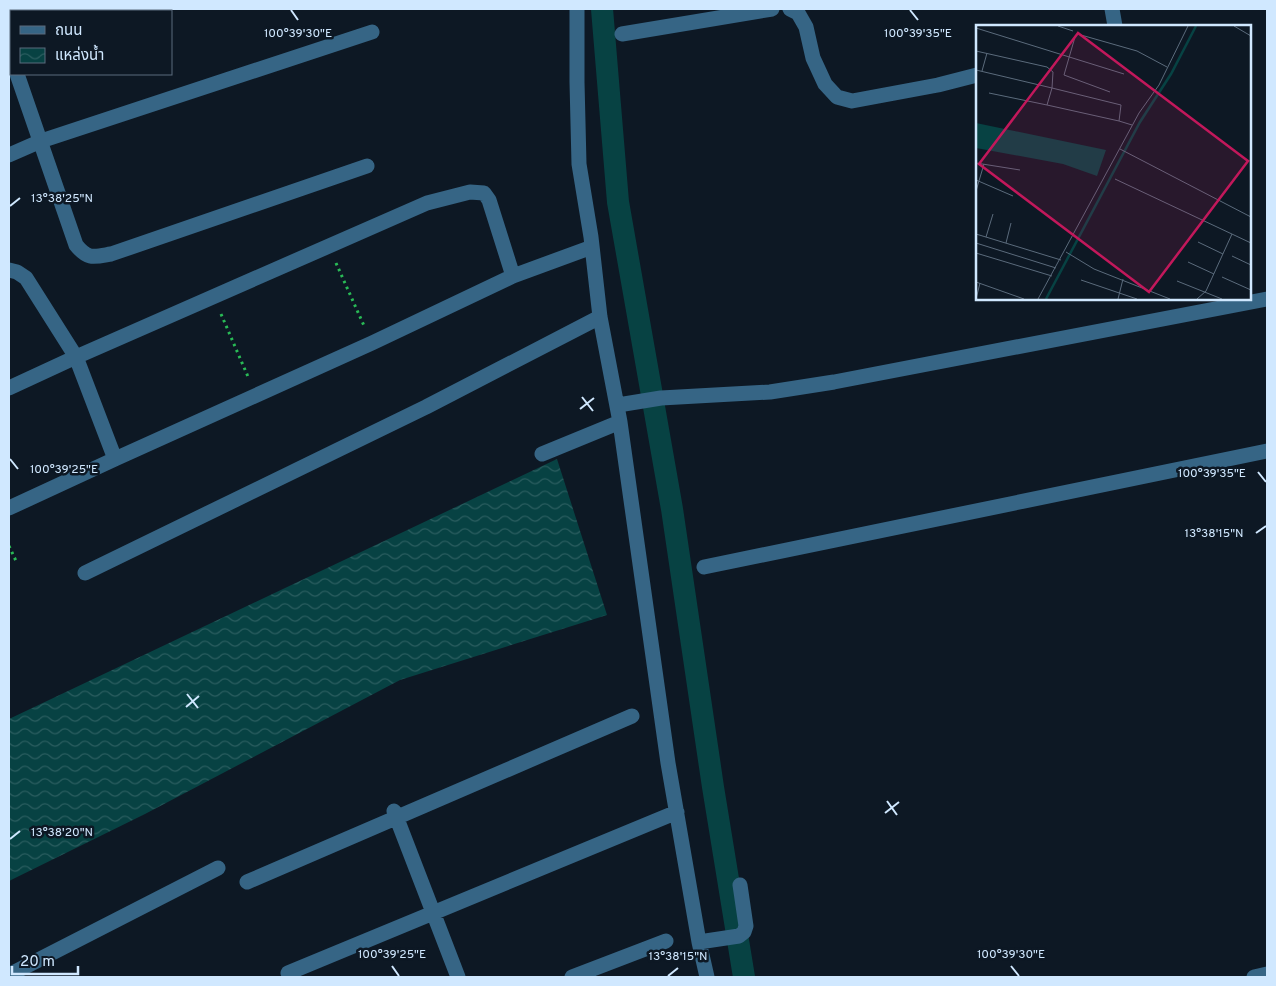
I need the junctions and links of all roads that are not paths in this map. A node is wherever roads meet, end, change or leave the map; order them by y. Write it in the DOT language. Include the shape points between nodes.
graph roads {
  1 [pos="577,9"];
  2 [pos="772,9"];
  3 [pos="790,9"];
  4 [pos="1112,9"];
  5 [pos="1115,25"];
  6 [pos="372,32"];
  7 [pos="622,34"];
  8 [pos="17,75"];
  9 [pos="976,75"];
  10 [pos="41,141"];
  11 [pos="9,155"];
  12 [pos="367,166"];
  13 [pos="592,247"];
  14 [pos="9,270"];
  15 [pos="513,276"];
  16 [pos="1267,299"];
  17 [pos="600,317"];
  18 [pos="76,357"];
  19 [pos="9,388"];
  20 [pos="619,405"];
  21 [pos="620,422"];
  22 [pos="1267,451"];
  23 [pos="542,454"];
  24 [pos="115,459"];
  25 [pos="9,508"];
  26 [pos="704,567"];
  27 [pos="85,572"];
  28 [pos="632,716"];
  29 [pos="676,812"];
  30 [pos="395,814"];
  31 [pos="218,868"];
  32 [pos="247,882"];
  33 [pos="740,885"];
  34 [pos="433,912"];
  35 [pos="666,941"];
  36 [pos="706,941"];
  37 [pos="25,972"];
  38 [pos="288,973"];
  39 [pos="1267,974"];
  40 [pos="9,975"];
  41 [pos="458,977"];
  42 [pos="572,977"];
  43 [pos="707,977"];
  44 [pos="1254,977"];
  1 -- 13 [label="street" via="579,164"];
  2 -- 7 [label="street"];
  3 -- 9 [label="street" via="798,13 806,27 813,58 825,84 837,97 852,101"];
  4 -- 5 [label="street"];
  6 -- 10 [label="street"];
  8 -- 10 [label="street"];
  10 -- 11 [label="street"];
  10 -- 12 [label="street" via="76,245 84,254 93,257 111,254"];
  13 -- 15 [label="street"];
  13 -- 17 [label="street"];
  14 -- 18 [label="street" via="26,278"];
  15 -- 18 [label="street" via="489,200 484,193 470,192 428,203"];
  15 -- 24 [label="street"];
  16 -- 20 [label="street" via="834,382 770,392 661,398"];
  17 -- 20 [label="street"];
  17 -- 27 [label="street" via="426,407"];
  18 -- 19 [label="street"];
  18 -- 24 [label="street"];
  20 -- 21 [label="street"];
  21 -- 23 [label="street"];
  21 -- 29 [label="street"];
  22 -- 26 [label="street"];
  24 -- 25 [label="street"];
  28 -- 30 [label="street"];
  29 -- 34 [label="street"];
  29 -- 36 [label="street"];
  30 -- 32 [label="street"];
  30 -- 34 [label="street"];
  31 -- 37 [label="street"];
  33 -- 36 [label="street" via="746,926 744,932 739,936"];
  34 -- 38 [label="street"];
  34 -- 41 [label="street"];
  35 -- 42 [label="street"];
  36 -- 43 [label="street"];
  37 -- 40 [label="street"];
  39 -- 44 [label="street"];
}
